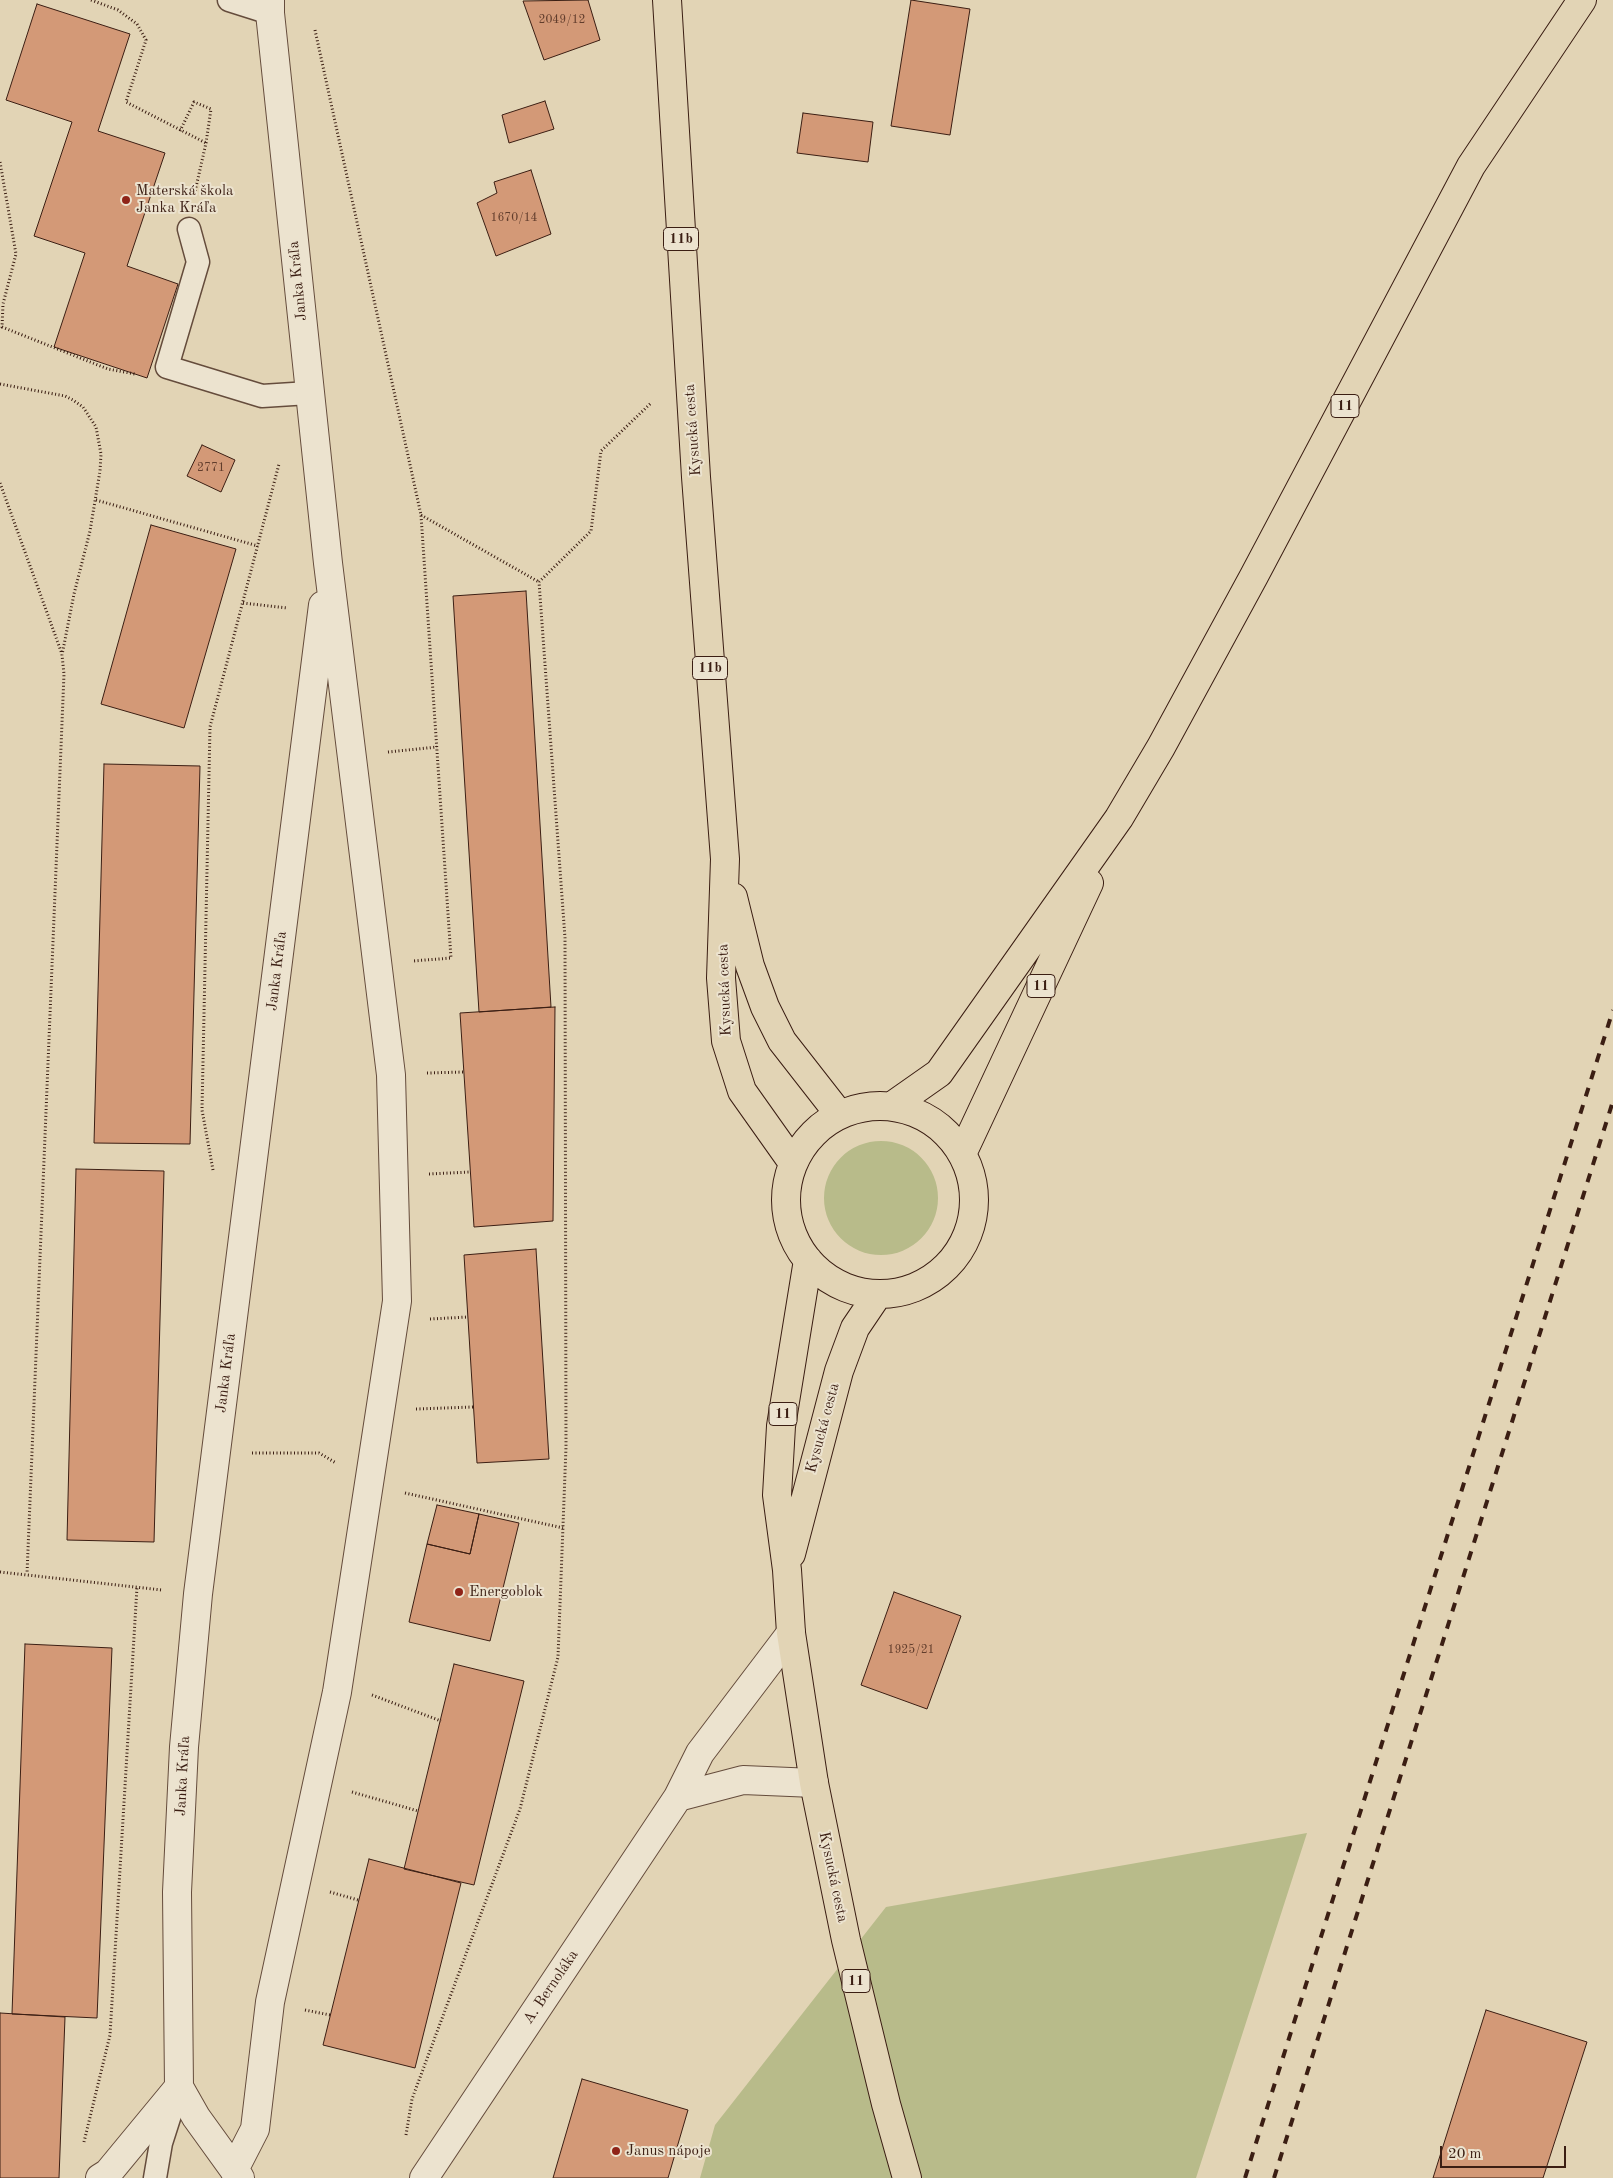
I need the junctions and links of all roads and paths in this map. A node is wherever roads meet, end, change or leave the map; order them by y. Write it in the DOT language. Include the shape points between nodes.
graph roads {
  1 [pos="91,0"];
  2 [pos="230,0"];
  3 [pos="667,0"];
  4 [pos="1582,0"];
  5 [pos="270,7"];
  6 [pos="315,30"];
  7 [pos="180,131"];
  8 [pos="206,143"];
  9 [pos="0,162"];
  10 [pos="189,229"];
  11 [pos="141,368"];
  12 [pos="0,384"];
  13 [pos="309,393"];
  14 [pos="651,403"];
  15 [pos="280,460"];
  16 [pos="0,483"];
  17 [pos="96,500"];
  18 [pos="421,515"];
  19 [pos="258,546"];
  20 [pos="328,562"];
  21 [pos="539,582"];
  22 [pos="243,603"];
  23 [pos="322,612"];
  24 [pos="62,655"];
  25 [pos="437,747"];
  26 [pos="352,755"];
  27 [pos="1119,818"];
  28 [pos="724,859"];
  29 [pos="451,958"];
  30 [pos="892,1106"];
  31 [pos="839,1114"];
  32 [pos="962,1154"];
  33 [pos="793,1163"];
  34 [pos="214,1176"];
  35 [pos="808,1260"];
  36 [pos="878,1294"];
  37 [pos="473,1407"];
  38 [pos="380,1411"];
  39 [pos="216,1452"];
  40 [pos="369,1484"];
  41 [pos="563,1528"];
  42 [pos="787,1570"];
  43 [pos="0,1572"];
  44 [pos="26,1574"];
  45 [pos="137,1587"];
  46 [pos="198,1594"];
  47 [pos="791,1633"];
  48 [pos="339,1682"];
  49 [pos="440,1722"];
  50 [pos="318,1782"];
  51 [pos="814,1783"];
  52 [pos="678,1797"];
  53 [pos="418,1811"];
  54 [pos="179,2087"];
  55 [pos="406,2139"];
  56 [pos="83,2149"];
  57 [pos="237,2174"];
  58 [pos="100,2178"];
  59 [pos="155,2178"];
  60 [pos="424,2178"];
  61 [pos="907,2178"];
  1 -- 7 [label="path" via="118,10 137,24 146,40 126,102"];
  2 -- 5 [label="lane"];
  3 -- 28 [label="main road, Kysucká cesta / 11b" via="696,477"];
  4 -- 27 [label="main road, 11" via="1471,166 1254,576"];
  5 -- 13 [label="street, Janka Kráľa"];
  6 -- 18 [label="path"];
  7 -- 8 [label="path"];
  7 -- 8 [label="path" via="194,102 211,109"];
  8 -- 10 [label="path"];
  9 -- 11 [label="path" via="16,254 3,304 2,327 108,369 137,375"];
  10 -- 13 [label="lane" via="198,262 167,367 262,396"];
  12 -- 17 [label="path" via="65,396 83,407 99,437 100,471"];
  13 -- 20 [label="street, Janka Kráľa"];
  14 -- 21 [label="path" via="602,451 591,532"];
  15 -- 19 [label="path"];
  16 -- 24 [label="path"];
  17 -- 19 [label="path"];
  17 -- 24 [label="path"];
  18 -- 21 [label="path"];
  18 -- 25 [label="path"];
  19 -- 22 [label="path"];
  20 -- 23 [label="street, Janka Kráľa"];
  20 -- 26 [label="street, Janka Kráľa"];
  21 -- 41 [label="path" via="565,938 566,1447"];
  22 -- 23 [label="path"];
  22 -- 34 [label="path" via="210,727 202,1110"];
  23 -- 39 [label="street, Janka Kráľa"];
  24 -- 44 [label="path" via="63,694"];
  25 -- 26 [label="path"];
  25 -- 29 [label="path"];
  26 -- 38 [label="street, Janka Kráľa" via="391,1075 397,1301"];
  27 -- 30 [label="main road, 11" via="939,1073"];
  27 -- 32 [label="main road, 11"];
  28 -- 31 [label="main road, Kysucká cesta / 11b" via="750,966 765,1007 782,1041"];
  28 -- 33 [label="main road, Kysucká cesta / 11b" via="721,978 726,1041 742,1091"];
  30 -- 31 [label="main road" via="865,1106"];
  30 -- 32 [label="main road" via="918,1113 943,1130"];
  31 -- 33 [label="main road" via="812,1134"];
  32 -- 36 [label="main road" via="973,1180 974,1208 968,1235 953,1260 932,1279 915,1287"];
  33 -- 35 [label="main road" via="786,1188 787,1214 794,1238"];
  35 -- 36 [label="main road" via="839,1285"];
  35 -- 42 [label="main road, Kysucká cesta / 11" via="781,1426 777,1495"];
  36 -- 42 [label="main road, Kysucká cesta / 11" via="855,1328 839,1371"];
  37 -- 38 [label="path"];
  38 -- 40 [label="street, Janka Kráľa"];
  39 -- 40 [label="path" via="319,1453"];
  39 -- 46 [label="street, Janka Kráľa"];
  40 -- 41 [label="path"];
  40 -- 48 [label="street, Janka Kráľa"];
  41 -- 55 [label="path" via="558,1657 520,1809 412,2099"];
  42 -- 47 [label="main road, Kysucká cesta / 11"];
  43 -- 44 [label="path"];
  44 -- 45 [label="path"];
  45 -- 46 [label="path"];
  45 -- 56 [label="path" via="110,2035"];
  46 -- 54 [label="street, Janka Kráľa" via="184,1747 177,1892"];
  47 -- 51 [label="main road, Kysucká cesta / 11"];
  47 -- 52 [label="street, A. Bernoláka" via="700,1753"];
  48 -- 49 [label="path"];
  48 -- 50 [label="street, Janka Kráľa"];
  50 -- 53 [label="path"];
  50 -- 57 [label="street, Janka Kráľa" via="270,2002 255,2129"];
  51 -- 52 [label="street" via="743,1780"];
  51 -- 61 [label="main road, Kysucká cesta / 11" via="849,1950"];
  52 -- 60 [label="street, A. Bernoláka"];
  54 -- 57 [label="street, Janka Kráľa"];
  54 -- 58 [label="street" via="108,2173"];
  54 -- 59 [label="lane" via="161,2142"];
}
